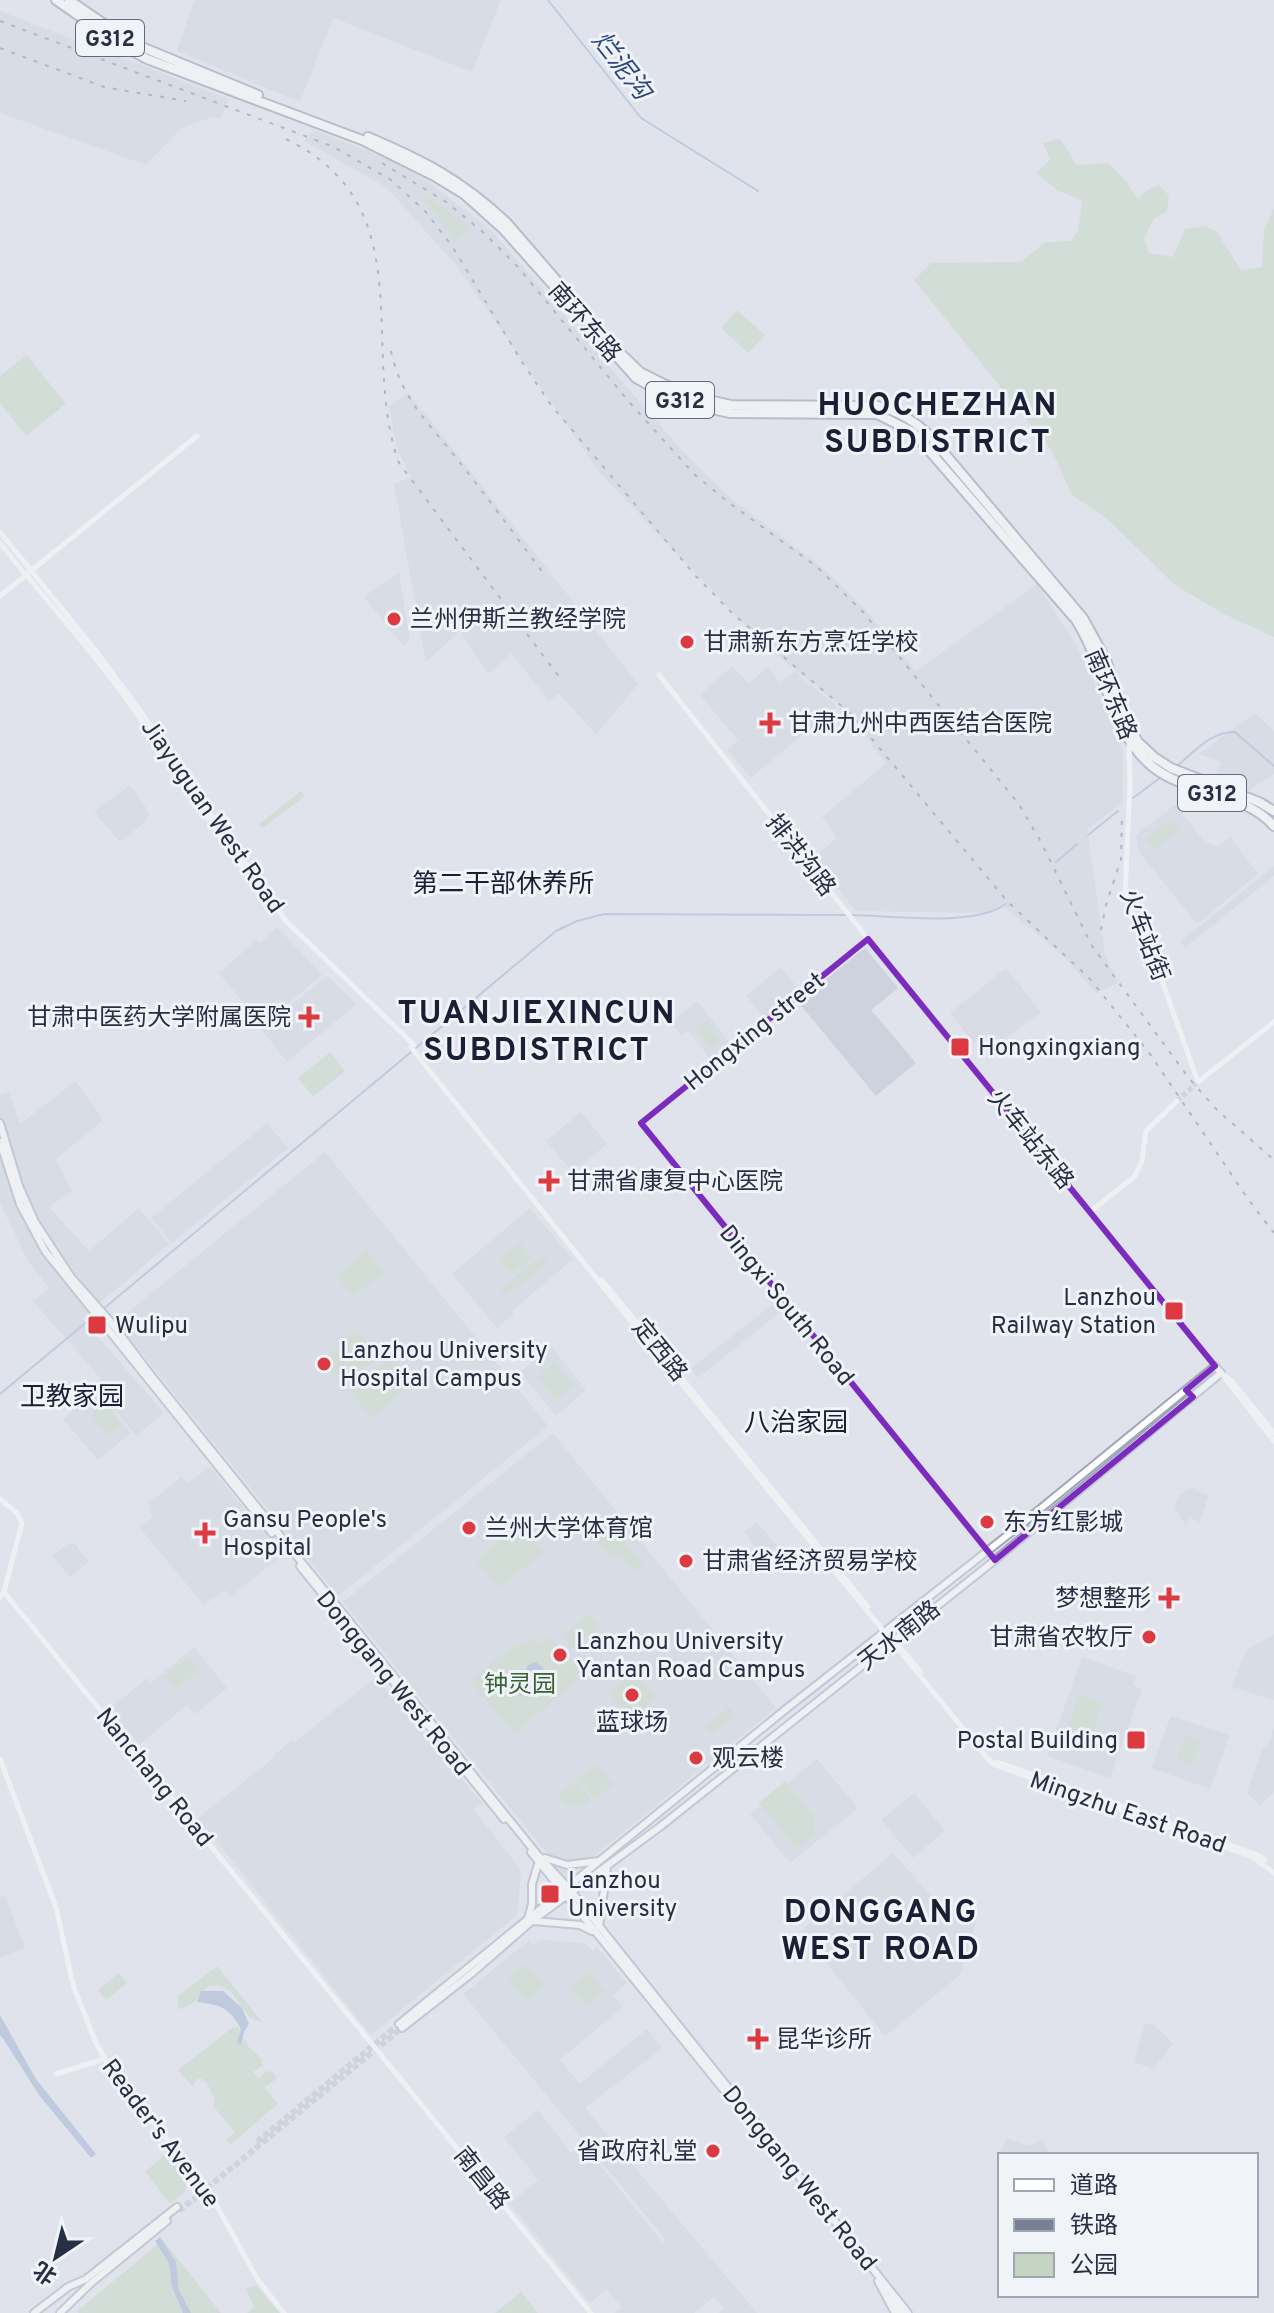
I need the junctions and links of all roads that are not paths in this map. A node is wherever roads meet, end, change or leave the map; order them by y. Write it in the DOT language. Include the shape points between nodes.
graph roads {
  1 [pos="56,0"];
  2 [pos="69,0"];
  3 [pos="197,436"];
  4 [pos="0,532"];
  5 [pos="0,543"];
  6 [pos="31,570"];
  7 [pos="25,575"];
  8 [pos="0,596"];
  9 [pos="659,675"];
  10 [pos="1131,738"];
  11 [pos="1274,811"];
  12 [pos="1274,826"];
  13 [pos="847,913"];
  14 [pos="868,939"];
  15 [pos="1274,1022"];
  16 [pos="412,1046"];
  17 [pos="1177,1101"];
  18 [pos="0,1123"];
  19 [pos="641,1123"];
  20 [pos="0,1142"];
  21 [pos="1090,1212"];
  22 [pos="94,1306"];
  23 [pos="1215,1366"];
  24 [pos="1221,1373"];
  25 [pos="1186,1390"];
  26 [pos="1193,1397"];
  27 [pos="1252,1410"];
  28 [pos="1274,1433"];
  29 [pos="1274,1441"];
  30 [pos="0,1499"];
  31 [pos="987,1549"];
  32 [pos="995,1560"];
  33 [pos="2,1594"];
  34 [pos="886,1631"];
  35 [pos="892,1640"];
  36 [pos="0,1759"];
  37 [pos="536,1855"];
  38 [pos="599,1861"];
  39 [pos="607,1867"];
  40 [pos="1274,1871"];
  41 [pos="570,1889"];
  42 [pos="563,1895"];
  43 [pos="530,1920"];
  44 [pos="599,1927"];
  45 [pos="603,1941"];
  46 [pos="400,2026"];
  47 [pos="104,2059"];
  48 [pos="56,2074"];
  49 [pos="878,2281"];
  50 [pos="34,2313"];
  51 [pos="60,2313"];
  52 [pos="284,2313"];
  53 [pos="591,2313"];
  54 [pos="895,2313"];
  55 [pos="902,2313"];
  56 [pos="908,2313"];
  1 -- 10 [label="highway, 南环东路 / G312" via="147,59 362,140 455,188 503,229 636,378 662,393 730,413 877,414 913,432 1076,620"];
  2 -- 10 [label="highway, 南环东路 / G312" via="145,49 439,169 507,223 640,372 691,396 731,405 878,406 918,425 1083,618 1106,660"];
  3 -- 6 [label="main road"];
  4 -- 6 [label="main road, Jiayuguan West Road"];
  5 -- 7 [label="main road"];
  6 -- 7 [label="main road"];
  6 -- 16 [label="main road, Jiayuguan West Road" via="141,712 286,921"];
  7 -- 8 [label="main road"];
  7 -- 16 [label="main road" via="126,698 283,923"];
  9 -- 13 [label="main road, 排洪沟路"];
  10 -- 11 [label="highway, 南环东路 / G312" via="1171,768"];
  10 -- 12 [label="highway, 南环东路 / G312" via="1155,769 1256,809"];
  10 -- 15 [label="main road, 火车站街" via="1125,895 1198,1082"];
  13 -- 14 [label="main road, 火车站东路"];
  14 -- 19 [label="main road, Hongxing street"];
  14 -- 21 [label="main road, 火车站东路"];
  16 -- 34 [label="main road, 定西路, bridge"];
  17 -- 21 [label="main road" via="1146,1131 1139,1171"];
  18 -- 22 [label="main road" via="35,1222"];
  19 -- 31 [label="main road, Dingxi South Road"];
  20 -- 22 [label="main road" via="20,1204 45,1251"];
  21 -- 23 [label="main road, 火车站东路"];
  22 -- 37 [label="main road, Donggang West Road"];
  23 -- 24 [label="main road"];
  23 -- 25 [label="main road, 天水南路"];
  24 -- 26 [label="main road, 天水南路"];
  24 -- 27 [label="main road"];
  25 -- 26 [label="main road"];
  25 -- 31 [label="main road, 天水南路"];
  26 -- 32 [label="main road, 天水南路"];
  27 -- 28 [label="main road"];
  27 -- 29 [label="main road"];
  30 -- 33 [label="main road, Nanchang Road" via="22,1523"];
  31 -- 32 [label="main road, Dingxi South Road"];
  31 -- 34 [label="main road, 天水南路"];
  32 -- 35 [label="main road, 天水南路"];
  33 -- 53 [label="main road, Nanchang Road"];
  34 -- 35 [label="main road, 定西路"];
  34 -- 38 [label="main road, 天水南路"];
  35 -- 39 [label="main road, 天水南路"];
  35 -- 40 [label="main road, Mingzhu East Road" via="992,1763 1253,1857"];
  36 -- 47 [label="main road, Reader's Avenue" via="56,1907 77,1997"];
  37 -- 38 [label="main road" via="562,1865"];
  37 -- 41 [label="main road, Donggang West Road"];
  37 -- 42 [label="main road, Donggang West Road"];
  37 -- 43 [label="main road"];
  38 -- 41 [label="main road, 天水南路"];
  39 -- 41 [label="main road, 天水南路"];
  39 -- 44 [label="main road"];
  41 -- 42 [label="main road"];
  41 -- 44 [label="main road, Donggang West Road"];
  42 -- 43 [label="main road"];
  42 -- 45 [label="main road, Donggang West Road"];
  43 -- 45 [label="main road" via="583,1926"];
  43 -- 46 [label="main road"];
  44 -- 56 [label="main road, Donggang West Road"];
  45 -- 49 [label="main road, Donggang West Road"];
  47 -- 48 [label="main road"];
  47 -- 52 [label="main road, Reader's Avenue" via="208,2190 258,2280"];
  49 -- 54 [label="main road"];
  49 -- 55 [label="main road"];
  50 -- 51 [label="main road" via="178,2209"];
}
